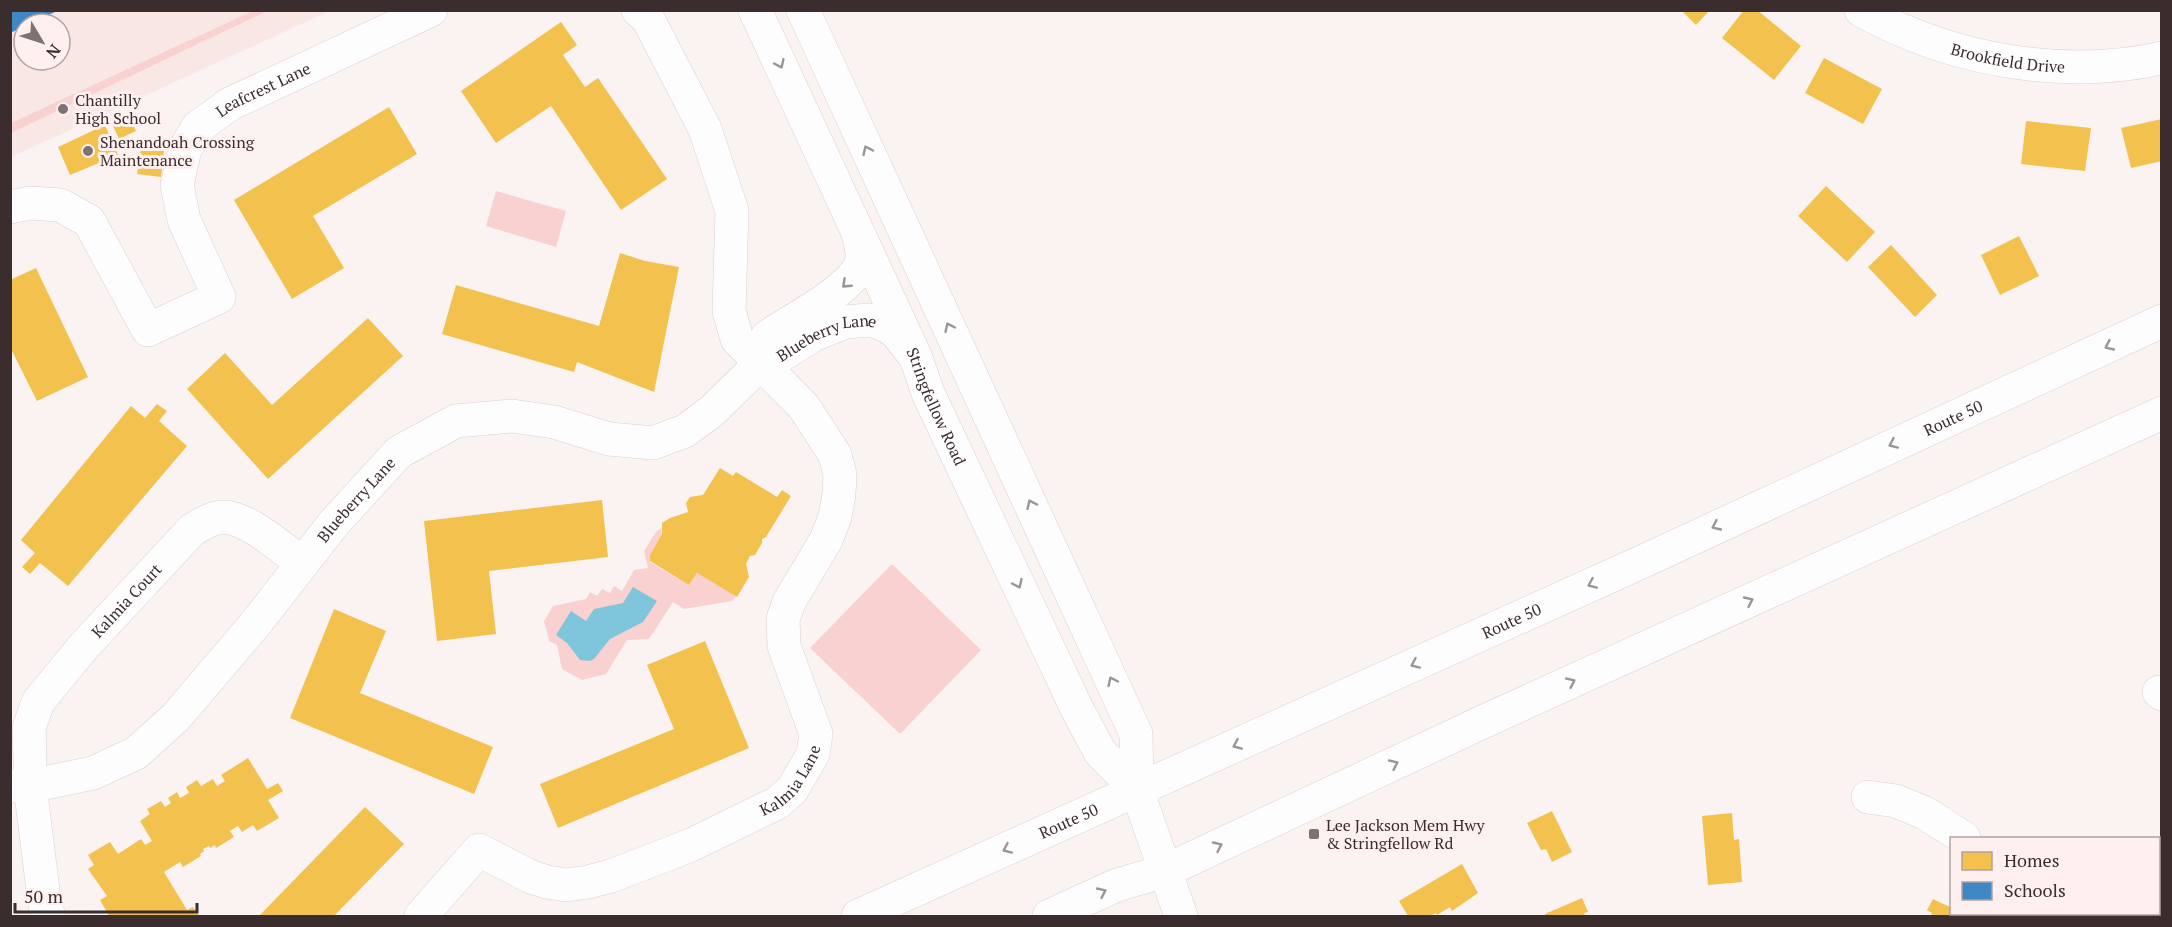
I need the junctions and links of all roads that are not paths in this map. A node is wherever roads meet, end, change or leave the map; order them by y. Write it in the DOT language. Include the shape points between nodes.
graph roads {
  1 [pos="431,10"];
  2 [pos="638,10"];
  3 [pos="755,10"];
  4 [pos="803,10"];
  5 [pos="1861,10"];
  6 [pos="2162,58"];
  7 [pos="10,207"];
  8 [pos="857,231"];
  9 [pos="2162,321"];
  10 [pos="916,358"];
  11 [pos="762,362"];
  12 [pos="2162,413"];
  13 [pos="302,563"];
  14 [pos="20,786"];
  15 [pos="1137,790"];
  16 [pos="1868,797"];
  17 [pos="1962,837"];
  18 [pos="1164,871"];
  19 [pos="49,916"];
  20 [pos="421,916"];
  21 [pos="858,916"];
  22 [pos="1049,916"];
  23 [pos="1181,916"];
  1 -- 7 [label="main road, Leafcrest Lane" via="230,104 198,127 184,149 177,185 184,220 219,297 148,330 89,221 60,205 30,203"];
  2 -- 11 [label="main road" via="648,19 705,129 732,211 729,311 737,339"];
  3 -- 8 [label="main road, Stringfellow Road, one-way"];
  15 -- 4 [label="main road, Stringfellow Road, one-way" via="1136,734"];
  5 -- 6 [label="main road, Brookfield Drive" via="1917,37 1993,59 2068,66"];
  8 -- 10 [label="main road, Stringfellow Road"];
  8 -- 11 [label="main road, Blueberry Lane, one-way" via="861,262 851,279 767,337"];
  9 -- 15 [label="main road, Route 50, one-way"];
  10 -- 11 [label="main road, Blueberry Lane" via="896,332 884,324 852,320 813,335 774,360"];
  10 -- 15 [label="main road, Stringfellow Road, one-way" via="928,393 1077,709 1100,752"];
  11 -- 13 [label="main road, Blueberry Lane" via="712,411 685,431 653,443 609,439 554,422 512,416 456,421 399,452"];
  11 -- 20 [label="main road, Kalmia Lane" via="821,430 835,454 840,474 835,517 817,559 789,602 783,619 784,646 816,734 813,754 804,771 792,790 777,803 662,858 588,882 566,885 531,878 479,850"];
  18 -- 12 [label="main road, one-way"];
  13 -- 14 [label="main road, Blueberry Lane" via="176,717 136,753 93,773"];
  13 -- 14 [label="main road, Kalmia Court" via="242,520 224,517 192,530 84,646 38,702 29,728"];
  14 -- 19 [label="main road"];
  15 -- 18 [label="main road, Stringfellow Road"];
  15 -- 21 [label="main road, Route 50, one-way"];
  16 -- 17 [label="main road" via="1896,801 1926,813"];
  22 -- 18 [label="main road, one-way" via="1117,885"];
  18 -- 23 [label="main road, Stringfellow Road"];
}
